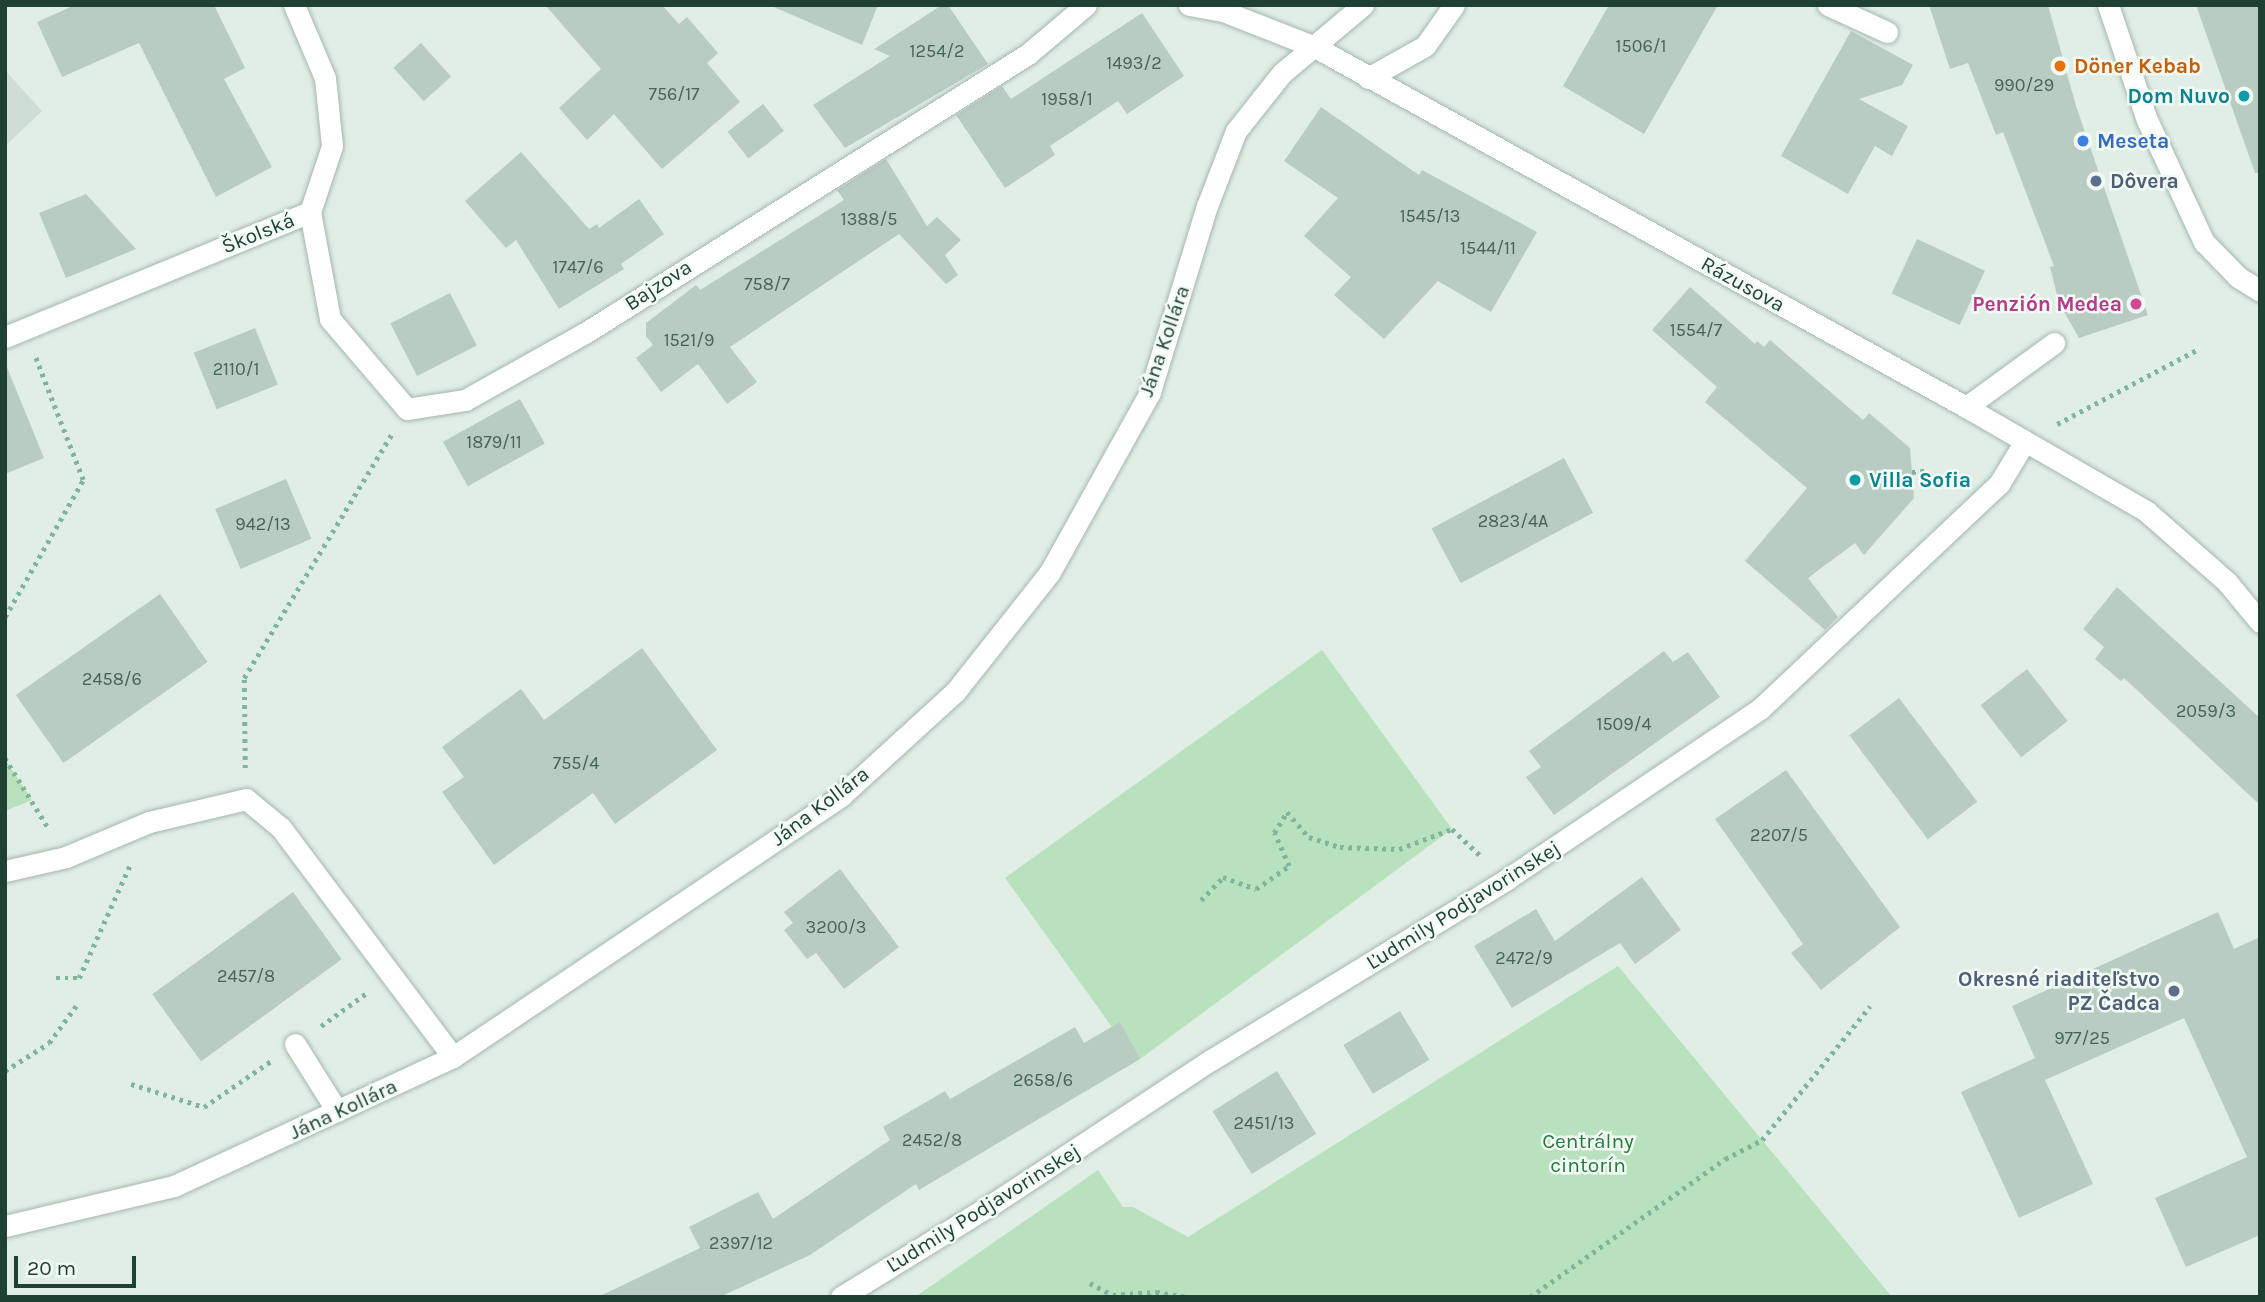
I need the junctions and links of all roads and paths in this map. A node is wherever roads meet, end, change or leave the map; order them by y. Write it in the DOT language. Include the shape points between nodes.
graph roads {
  1 [pos="294,5"];
  2 [pos="1086,5"];
  3 [pos="1189,5"];
  4 [pos="1363,5"];
  5 [pos="1454,5"];
  6 [pos="1828,5"];
  7 [pos="2108,5"];
  8 [pos="1887,32"];
  9 [pos="1315,47"];
  10 [pos="1368,78"];
  11 [pos="310,212"];
  12 [pos="2260,291"];
  13 [pos="15,333"];
  14 [pos="2054,343"];
  15 [pos="2197,350"];
  16 [pos="1966,407"];
  17 [pos="407,409"];
  18 [pos="2025,441"];
  19 [pos="1926,471"];
  20 [pos="1912,472"];
  21 [pos="5,617"];
  22 [pos="2260,622"];
  23 [pos="5,758"];
  24 [pos="246,799"];
  25 [pos="149,822"];
  26 [pos="66,857"];
  27 [pos="5,871"];
  28 [pos="1507,880"];
  29 [pos="1201,900"];
  30 [pos="55,978"];
  31 [pos="76,1006"];
  32 [pos="1870,1006"];
  33 [pos="295,1044"];
  34 [pos="453,1058"];
  35 [pos="5,1071"];
  36 [pos="337,1111"];
  37 [pos="5,1226"];
  38 [pos="1090,1283"];
  39 [pos="841,1297"];
  40 [pos="1187,1297"];
  41 [pos="1530,1297"];
  1 -- 11 [label="street, Školská" via="325,78 332,146"];
  2 -- 17 [label="street, Bajzova" via="1028,54 585,333 465,400"];
  3 -- 9 [label="street, Rázusova" via="1223,11"];
  4 -- 9 [label="street, Jána Kollára"];
  5 -- 10 [label="street" via="1425,46"];
  6 -- 8 [label="street"];
  7 -- 12 [label="street" via="2147,120 2204,242 2238,277"];
  9 -- 10 [label="street, Rázusova"];
  9 -- 34 [label="street, Jána Kollára" via="1282,73 1236,131 1207,206 1150,392 1050,572 955,692 841,796"];
  10 -- 16 [label="street, Rázusova"];
  11 -- 13 [label="street, Školská"];
  11 -- 17 [label="street" via="330,319"];
  13 -- 21 [label="path" via="83,480"];
  14 -- 16 [label="street"];
  15 -- 18 [label="path"];
  16 -- 18 [label="street, Rázusova"];
  17 -- 24 [label="path" via="244,678"];
  18 -- 22 [label="street, Rázusova" via="2146,511 2227,582"];
  18 -- 28 [label="street, Ľudmily Podjavorinskej" via="1999,484 1760,709"];
  19 -- 20 [label="path"];
  23 -- 26 [label="path"];
  24 -- 25 [label="street"];
  24 -- 34 [label="street" via="281,828 394,973"];
  25 -- 26 [label="street"];
  25 -- 30 [label="path" via="79,978"];
  26 -- 27 [label="street"];
  28 -- 29 [label="path" via="1452,829 1399,849 1340,847 1309,837 1287,812 1274,833 1289,866 1256,888 1223,877"];
  28 -- 39 [label="street, Ľudmily Podjavorinskej" via="1211,1060"];
  31 -- 35 [label="path" via="49,1043"];
  32 -- 41 [label="path" via="1762,1140 1725,1159"];
  33 -- 36 [label="street"];
  34 -- 36 [label="street, Jána Kollára"];
  36 -- 37 [label="street, Jána Kollára" via="174,1186"];
  38 -- 40 [label="path" via="1113,1295 1156,1292"];
}
